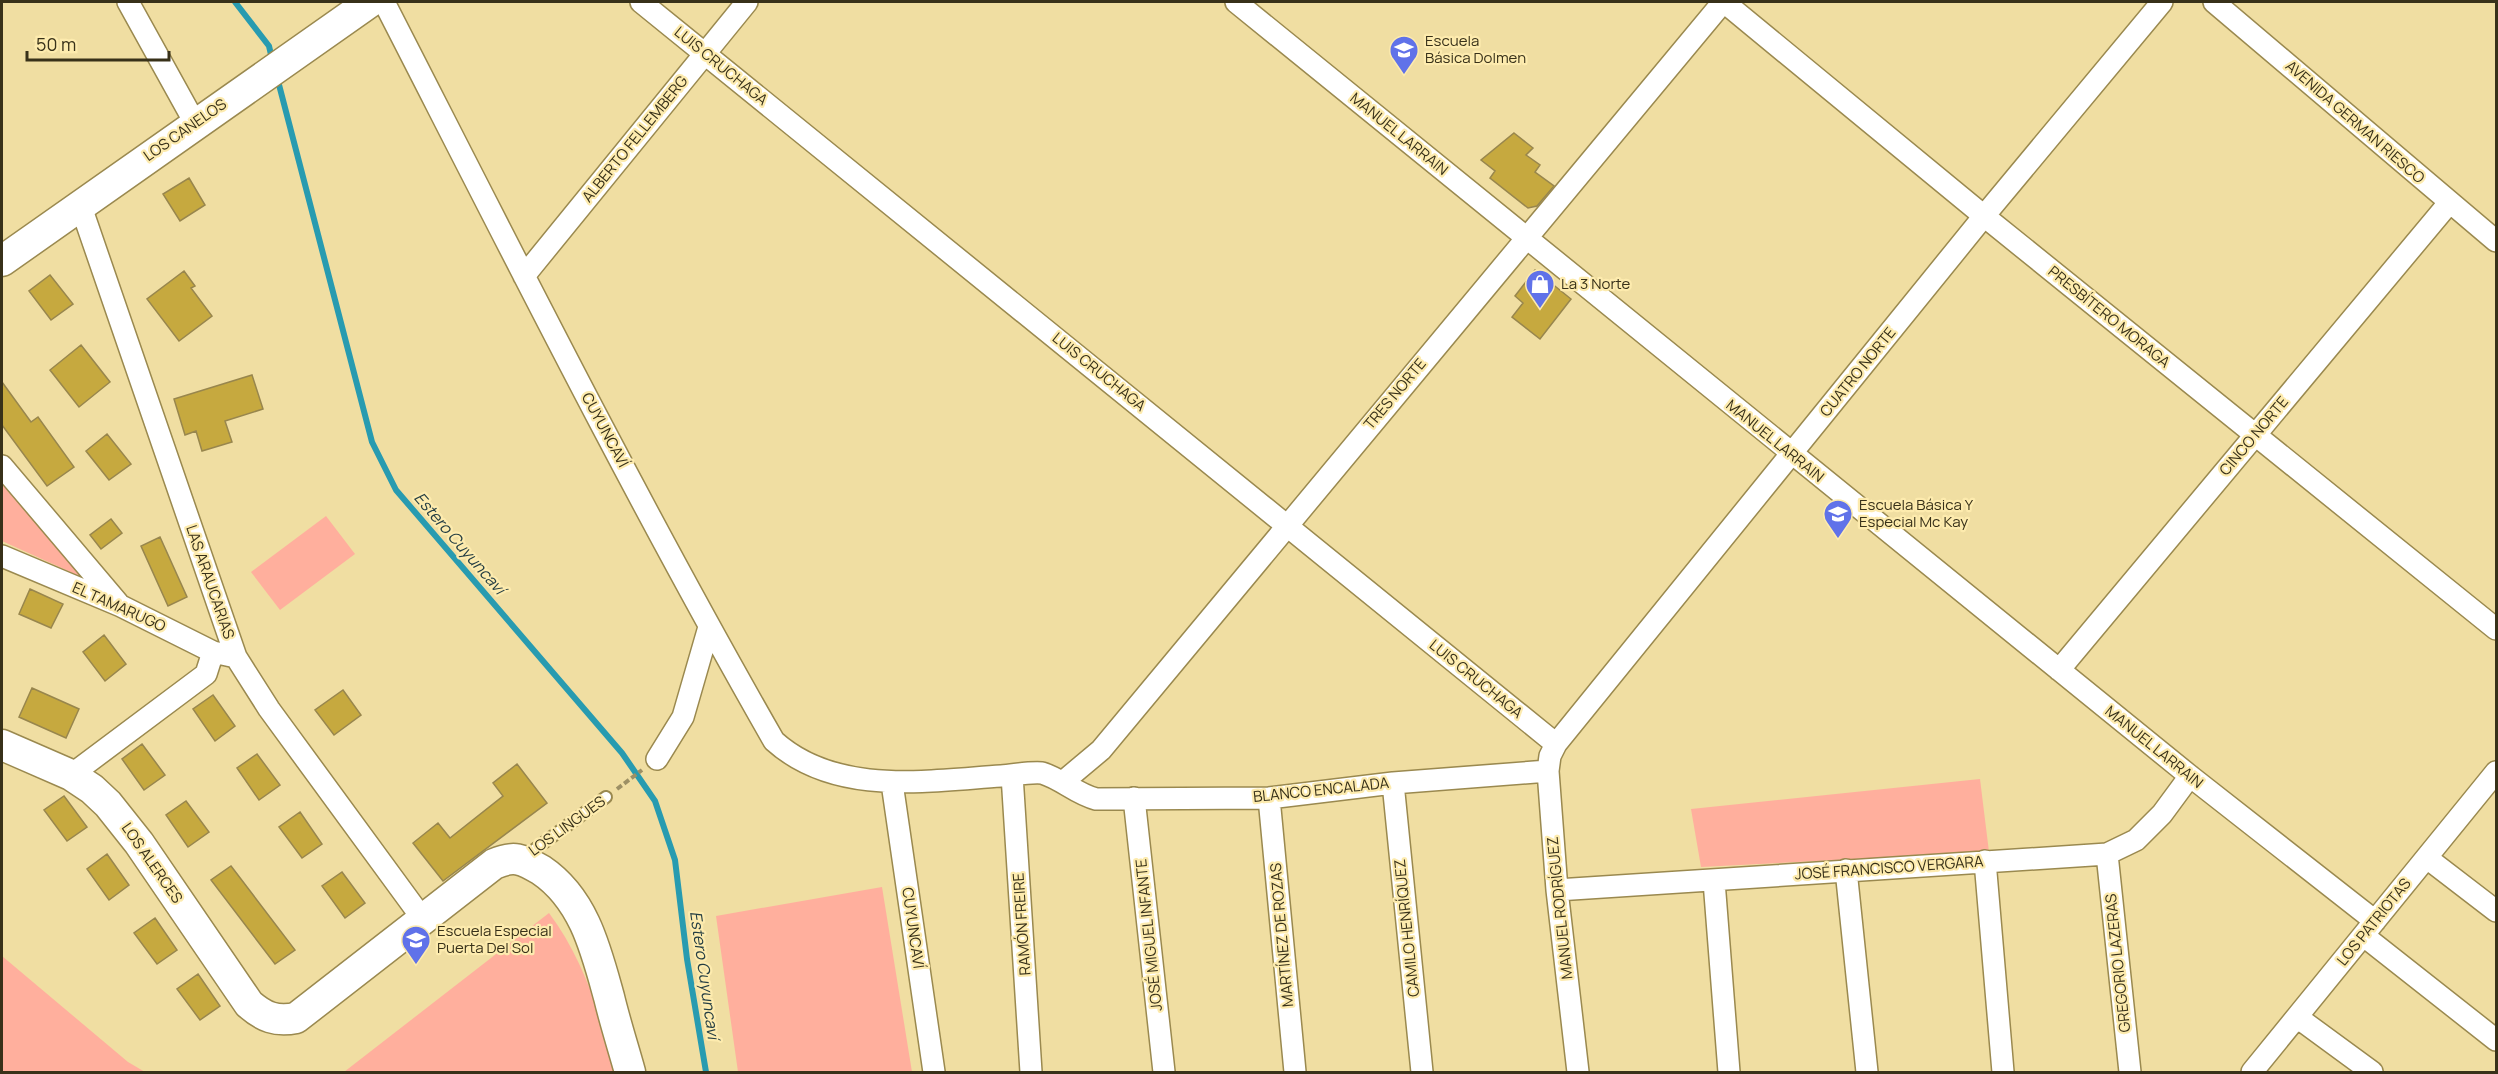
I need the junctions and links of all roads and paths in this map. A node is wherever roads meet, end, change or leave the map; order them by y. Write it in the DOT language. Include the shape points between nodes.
graph roads {
  1 [pos="128,2"];
  2 [pos="370,2"];
  3 [pos="384,2"];
  4 [pos="641,2"];
  5 [pos="747,2"];
  6 [pos="1236,2"];
  7 [pos="1724,2"];
  8 [pos="2162,2"];
  9 [pos="2214,2"];
  10 [pos="704,54"];
  11 [pos="195,123"];
  12 [pos="2450,203"];
  13 [pos="80,204"];
  14 [pos="1984,216"];
  15 [pos="1526,237"];
  16 [pos="2496,241"];
  17 [pos="2,261"];
  18 [pos="524,276"];
  19 [pos="2255,435"];
  20 [pos="1791,454"];
  21 [pos="2,466"];
  22 [pos="1287,524"];
  23 [pos="2,556"];
  24 [pos="121,606"];
  25 [pos="709,627"];
  26 [pos="2496,629"];
  27 [pos="213,652"];
  28 [pos="236,657"];
  29 [pos="2059,670"];
  30 [pos="1556,744"];
  31 [pos="2,745"];
  32 [pos="657,759"];
  33 [pos="1548,771"];
  34 [pos="2496,774"];
  35 [pos="71,775"];
  36 [pos="1012,775"];
  37 [pos="2190,776"];
  38 [pos="1064,781"];
  39 [pos="892,783"];
  40 [pos="1393,783"];
  41 [pos="606,797"];
  42 [pos="1134,798"];
  43 [pos="1269,798"];
  44 [pos="2107,854"];
  45 [pos="2427,858"];
  46 [pos="520,860"];
  47 [pos="1985,861"];
  48 [pos="1846,870"];
  49 [pos="1714,881"];
  50 [pos="1557,890"];
  51 [pos="2496,911"];
  52 [pos="422,918"];
  53 [pos="2370,928"];
  54 [pos="2297,1017"];
  55 [pos="270,1018"];
  56 [pos="2496,1040"];
  57 [pos="630,1072"];
  58 [pos="934,1072"];
  59 [pos="1031,1072"];
  60 [pos="1164,1072"];
  61 [pos="1295,1072"];
  62 [pos="1422,1072"];
  63 [pos="1578,1072"];
  64 [pos="1729,1072"];
  65 [pos="1867,1072"];
  66 [pos="2002,1072"];
  67 [pos="2130,1072"];
  68 [pos="2252,1072"];
  69 [pos="2372,1072"];
  1 -- 11 [label="street"];
  2 -- 11 [label="street, LOS CANELOS"];
  3 -- 18 [label="street, CUYUNCAVÍ"];
  4 -- 10 [label="street, LUIS CRUCHAGA"];
  5 -- 10 [label="street, ALBERTO FELLEMBERG"];
  6 -- 15 [label="street, MANUEL LARRAIN"];
  7 -- 14 [label="street, PRESBÍTERO MORAGA"];
  7 -- 15 [label="street, TRES NORTE"];
  8 -- 14 [label="street, CUATRO NORTE"];
  9 -- 12 [label="street, AVENIDA GERMAN RIESCO"];
  10 -- 18 [label="street, ALBERTO FELLEMBERG"];
  10 -- 22 [label="street, LUIS CRUCHAGA"];
  11 -- 13 [label="street, LOS CANELOS"];
  12 -- 16 [label="street, AVENIDA GERMAN RIESCO"];
  12 -- 19 [label="street, CINCO NORTE"];
  13 -- 17 [label="street, LOS CANELOS"];
  13 -- 28 [label="street, LAS ARAUCARIAS"];
  14 -- 19 [label="street, PRESBÍTERO MORAGA"];
  14 -- 20 [label="street, CUATRO NORTE"];
  15 -- 20 [label="street, MANUEL LARRAIN"];
  15 -- 22 [label="street, TRES NORTE"];
  18 -- 25 [label="street, CUYUNCAVÍ"];
  19 -- 26 [label="street, PRESBÍTERO MORAGA"];
  19 -- 29 [label="street, CINCO NORTE"];
  20 -- 29 [label="street, MANUEL LARRAIN"];
  20 -- 30 [label="street, CUATRO NORTE"];
  21 -- 24 [label="street"];
  22 -- 30 [label="street, LUIS CRUCHAGA"];
  22 -- 38 [label="street, TRES NORTE" via="1101,750"];
  23 -- 24 [label="street, EL TAMARUGO"];
  24 -- 27 [label="street, EL TAMARUGO"];
  25 -- 32 [label="street" via="683,717"];
  25 -- 39 [label="street, CUYUNCAVÍ" via="774,741 785,751 819,768"];
  27 -- 28 [label="street, EL TAMARUGO"];
  27 -- 35 [label="street" via="206,674"];
  28 -- 52 [label="street, LAS ARAUCARIAS" via="269,709"];
  29 -- 37 [label="street, MANUEL LARRAIN"];
  30 -- 33 [label="street, MANUEL RODRÍGUEZ"];
  31 -- 35 [label="street, LOS ALERCES"];
  32 -- 41 [label="path, LOS LINGUES"];
  33 -- 40 [label="street, BLANCO ENCALADA"];
  33 -- 50 [label="street, MANUEL RODRÍGUEZ"];
  34 -- 45 [label="street, LOS PATRIOTAS"];
  35 -- 55 [label="street, LOS ALERCES" via="93,789 125,823 249,1004"];
  36 -- 38 [label="street, CUYUNCAVÍ" via="1042,773"];
  36 -- 39 [label="street, CUYUNCAVÍ"];
  36 -- 59 [label="street, RAMÓN FREIRE"];
  37 -- 44 [label="street, JOSÉ FRANCISCO VERGARA" via="2162,814 2136,840"];
  37 -- 53 [label="street, MANUEL LARRAIN"];
  38 -- 42 [label="street, BLANCO ENCALADA" via="1096,799"];
  39 -- 58 [label="street, CUYUNCAVÍ"];
  40 -- 43 [label="street, BLANCO ENCALADA"];
  40 -- 62 [label="street, CAMILO HENRÍQUEZ"];
  41 -- 46 [label="lane, LOS LINGUES"];
  42 -- 43 [label="street, BLANCO ENCALADA"];
  42 -- 60 [label="street, JOSÉ MIGUEL INFANTE"];
  43 -- 61 [label="street, MARTÍNEZ DE ROZAS"];
  44 -- 47 [label="street, JOSÉ FRANCISCO VERGARA"];
  44 -- 67 [label="street, GREGORIO LAZERAS"];
  45 -- 51 [label="street"];
  45 -- 53 [label="street, LOS PATRIOTAS"];
  46 -- 52 [label="street, LOS LINGUES" via="508,858 494,864"];
  46 -- 57 [label="street" via="552,878 575,904 594,942"];
  47 -- 48 [label="street, JOSÉ FRANCISCO VERGARA"];
  47 -- 66 [label="street"];
  48 -- 49 [label="street, JOSÉ FRANCISCO VERGARA"];
  48 -- 65 [label="street"];
  49 -- 50 [label="street, JOSÉ FRANCISCO VERGARA"];
  49 -- 64 [label="street"];
  50 -- 63 [label="street, MANUEL RODRÍGUEZ"];
  52 -- 55 [label="street, LOS LINGUES" via="296,1018"];
  53 -- 54 [label="street, LOS PATRIOTAS"];
  53 -- 56 [label="street, MANUEL LARRAIN"];
  54 -- 68 [label="street, LOS PATRIOTAS"];
  54 -- 69 [label="street"];
}
